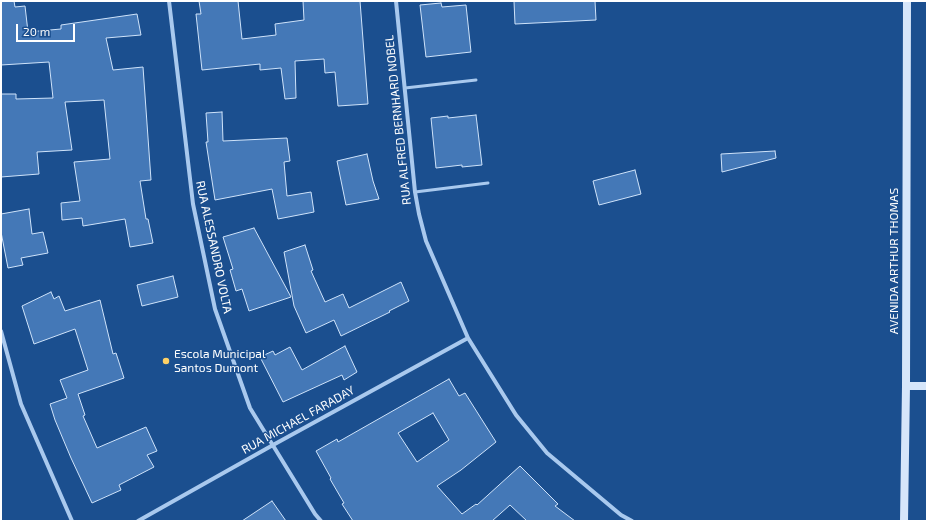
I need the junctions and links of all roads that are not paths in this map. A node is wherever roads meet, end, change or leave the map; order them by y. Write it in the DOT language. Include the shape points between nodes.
graph roads {
  1 [pos="169,1"];
  2 [pos="396,1"];
  3 [pos="907,1"];
  4 [pos="476,80"];
  5 [pos="405,88"];
  6 [pos="488,183"];
  7 [pos="415,192"];
  8 [pos="1,331"];
  9 [pos="468,338"];
  10 [pos="906,386"];
  11 [pos="927,386"];
  12 [pos="273,445"];
  13 [pos="72,521"];
  14 [pos="138,521"];
  15 [pos="321,521"];
  16 [pos="632,521"];
  17 [pos="904,521"];
  1 -- 12 [label="street, RUA ALESSANDRO VOLTA" via="193,204 215,309 250,408"];
  2 -- 5 [label="street, RUA ALFRED BERNHARD NOBEL"];
  3 -- 10 [label="main road, AVENIDA ARTHUR THOMAS"];
  4 -- 5 [label="lane"];
  5 -- 7 [label="street, RUA ALFRED BERNHARD NOBEL"];
  6 -- 7 [label="lane"];
  7 -- 9 [label="street, RUA ALFRED BERNHARD NOBEL" via="426,241"];
  8 -- 13 [label="street" via="21,404"];
  9 -- 12 [label="street, RUA MICHAEL FARADAY"];
  9 -- 16 [label="street, RUA ALFRED BERNHARD NOBEL" via="516,415 547,453 621,515"];
  10 -- 11 [label="main road"];
  10 -- 17 [label="main road, AVENIDA ARTHUR THOMAS"];
  12 -- 14 [label="street, RUA MICHAEL FARADAY"];
  12 -- 15 [label="street, RUA ALESSANDRO VOLTA"];
}
